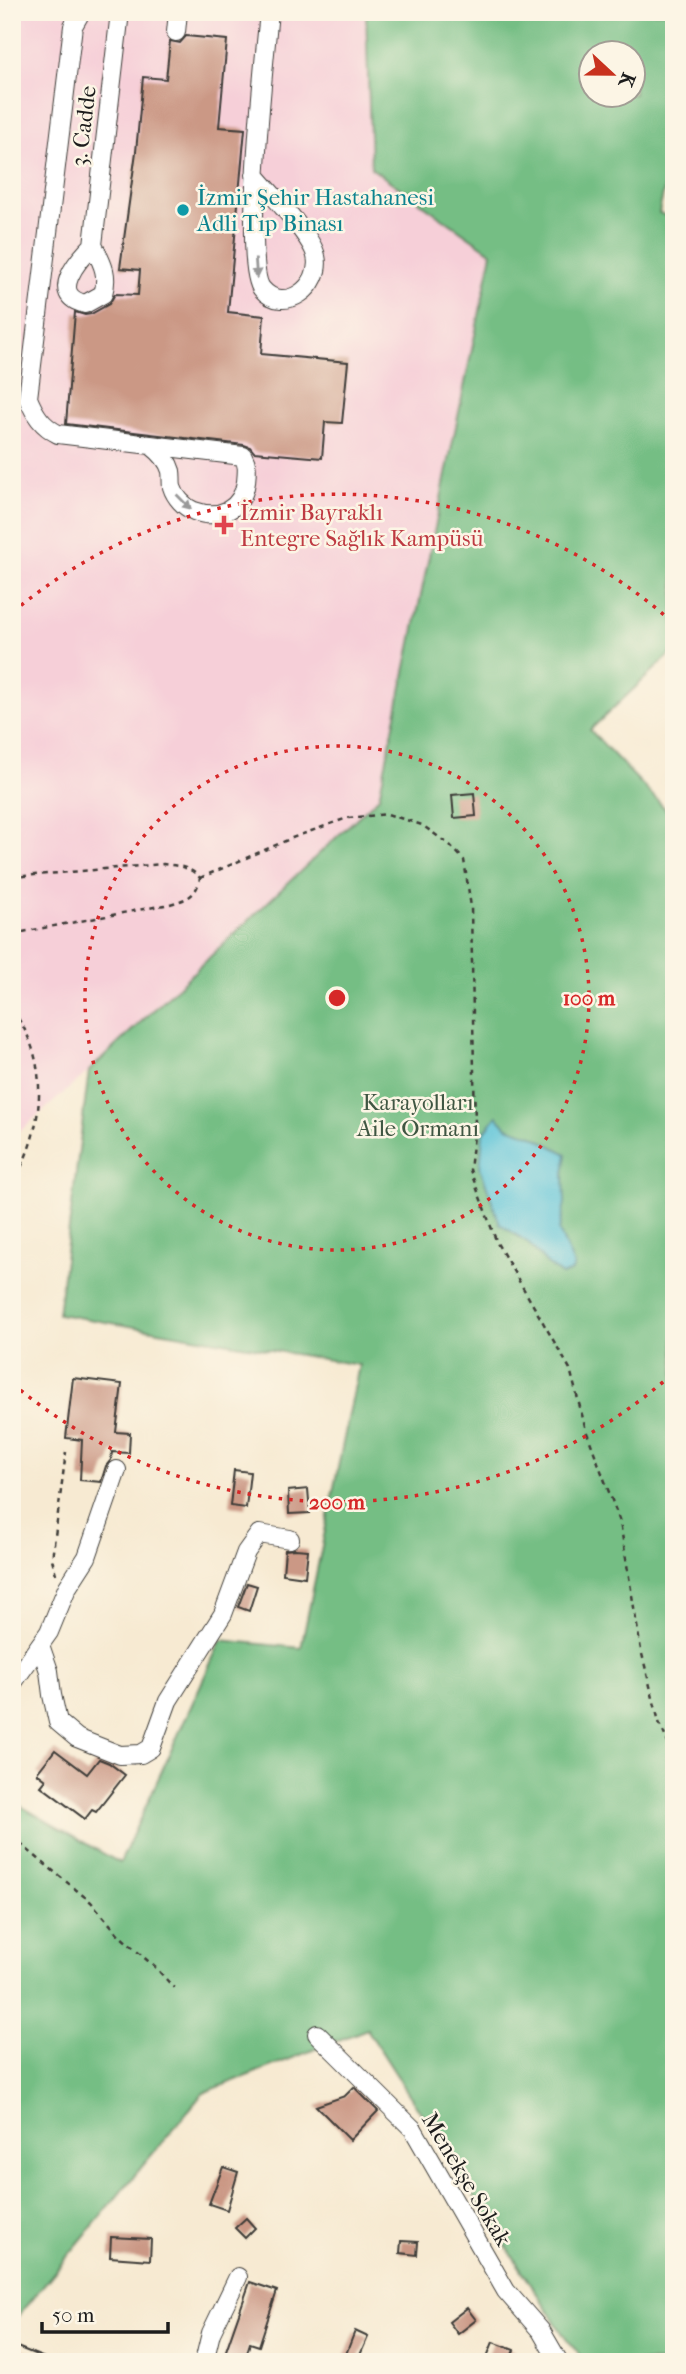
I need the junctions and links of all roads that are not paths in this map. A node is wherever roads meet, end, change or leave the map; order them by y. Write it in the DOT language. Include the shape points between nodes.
graph roads {
  1 [pos="81,12"];
  2 [pos="120,12"];
  3 [pos="178,12"];
  4 [pos="269,12"];
  5 [pos="176,32"];
  6 [pos="256,175"];
  7 [pos="93,245"];
  8 [pos="152,446"];
  9 [pos="117,1470"];
  10 [pos="290,1539"];
  11 [pos="40,1645"];
  12 [pos="12,1684"];
  13 [pos="317,2034"];
  14 [pos="238,2277"];
  15 [pos="204,2362"];
  16 [pos="559,2362"];
  1 -- 8 [label="street" via="73,26 28,398 34,414 58,434"];
  2 -- 7 [label="street, 3. Cadde"];
  3 -- 5 [label="street"];
  4 -- 6 [label="street"];
  6 -- 6 [label="street, one-way" via="255,277 264,292 286,300 307,287 316,256"];
  8 -- 8 [label="street, one-way" via="167,462 172,488 182,503 209,514 237,506 247,464 243,456"];
  9 -- 11 [label="street" via="86,1557"];
  10 -- 11 [label="street" via="259,1534 246,1552 223,1615 168,1701 150,1748 141,1754 109,1751 77,1738 58,1721"];
  11 -- 12 [label="street"];
  13 -- 16 [label="street, Menekşe Sokak" via="413,2129 506,2291 541,2331"];
  14 -- 15 [label="street" via="211,2333"];
}
